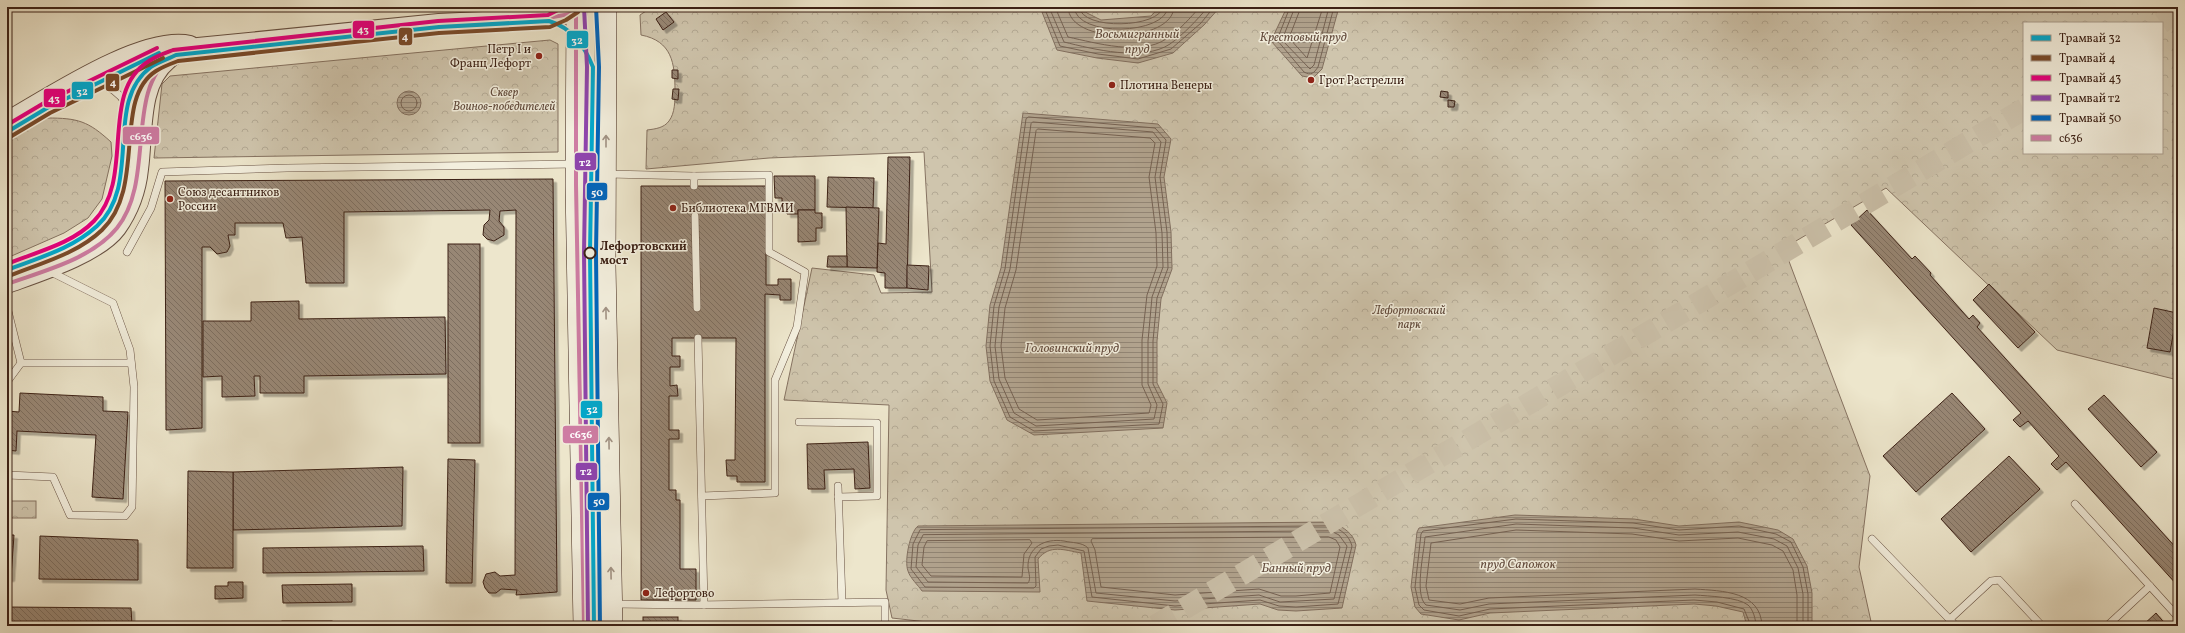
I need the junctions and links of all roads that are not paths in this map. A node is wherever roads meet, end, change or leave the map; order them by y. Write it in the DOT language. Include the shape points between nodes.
graph roads {
  1 [pos="606,7"];
  2 [pos="583,9"];
  3 [pos="198,48"];
  4 [pos="90,75"];
  5 [pos="7,121"];
  6 [pos="576,164"];
  7 [pos="139,170"];
  8 [pos="606,174"];
  9 [pos="694,176"];
  10 [pos="694,186"];
  11 [pos="695,216"];
  12 [pos="127,252"];
  13 [pos="46,270"];
  14 [pos="7,284"];
  15 [pos="7,307"];
  16 [pos="697,308"];
  17 [pos="698,338"];
  18 [pos="21,363"];
  19 [pos="131,363"];
  20 [pos="7,382"];
  21 [pos="799,422"];
  22 [pos="7,475"];
  23 [pos="838,486"];
  24 [pos="702,496"];
  25 [pos="838,497"];
  26 [pos="2075,504"];
  27 [pos="1872,539"];
  28 [pos="2150,586"];
  29 [pos="842,602"];
  30 [pos="611,604"];
  31 [pos="704,605"];
  32 [pos="2178,617"];
  33 [pos="1950,619"];
  34 [pos="584,626"];
  35 [pos="612,626"];
  36 [pos="885,626"];
  37 [pos="1956,626"];
  38 [pos="2042,626"];
  39 [pos="2107,626"];
  8 -- 1 [label="main road, one-way"];
  2 -- 3 [label="street" via="547,18 439,23"];
  2 -- 6 [label="main road"];
  3 -- 4 [label="street" via="183,44 156,47 132,54"];
  3 -- 7 [label="street" via="173,56 155,75 145,112"];
  4 -- 5 [label="street"];
  4 -- 7 [label="lane" via="118,92 127,105"];
  6 -- 12 [label="lane" via="162,172 151,208"];
  6 -- 34 [label="main road"];
  7 -- 13 [label="street" via="128,210 116,229 101,242"];
  8 -- 9 [label="lane"];
  30 -- 8 [label="main road, one-way"];
  9 -- 10 [label="lane"];
  9 -- 24 [label="lane" via="769,175 769,252 805,272 797,327 775,380 775,493"];
  11 -- 16 [label="lane"];
  13 -- 14 [label="street"];
  13 -- 19 [label="lane" via="112,303 130,350"];
  15 -- 18 [label="lane"];
  17 -- 24 [label="lane"];
  18 -- 19 [label="lane"];
  18 -- 20 [label="lane"];
  19 -- 22 [label="lane" via="134,387 132,507 125,516 70,515 53,477"];
  21 -- 25 [label="lane" via="877,423 877,496"];
  23 -- 25 [label="lane"];
  24 -- 31 [label="lane"];
  25 -- 29 [label="lane"];
  26 -- 28 [label="lane"];
  27 -- 33 [label="lane"];
  28 -- 32 [label="lane"];
  28 -- 39 [label="lane"];
  29 -- 31 [label="lane"];
  29 -- 36 [label="lane" via="885,602"];
  30 -- 31 [label="lane"];
  30 -- 35 [label="main road"];
  33 -- 37 [label="lane"];
  33 -- 38 [label="lane" via="1995,579 1999,580"];
}
